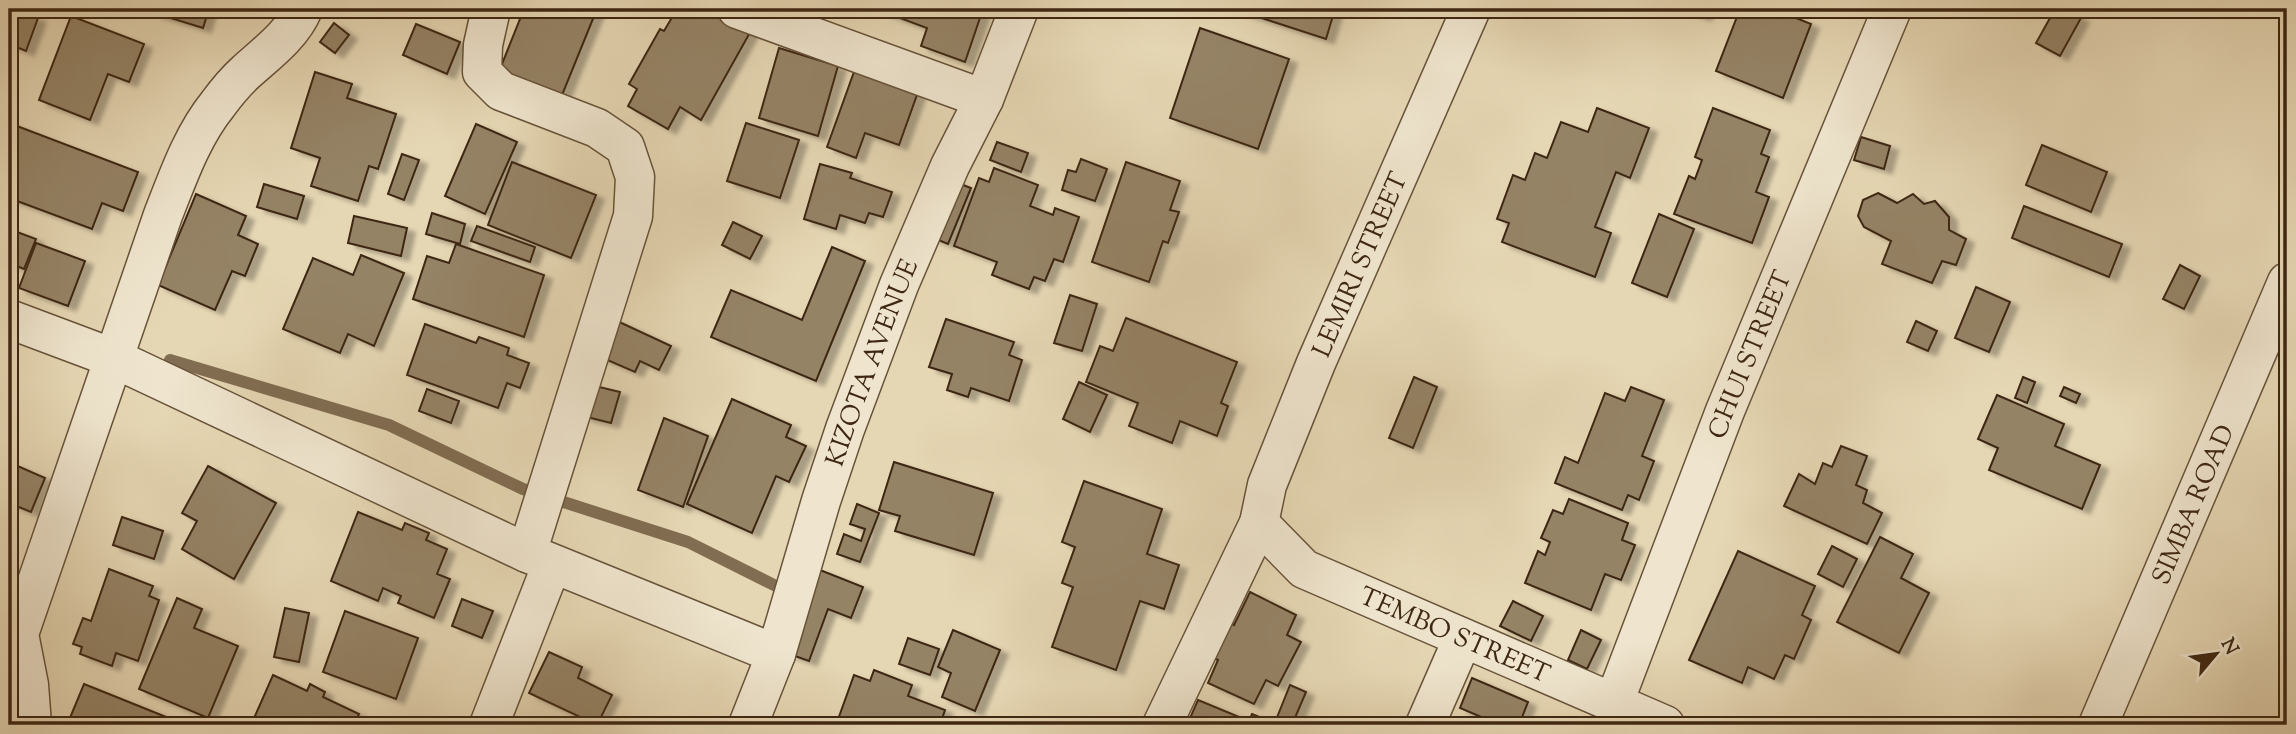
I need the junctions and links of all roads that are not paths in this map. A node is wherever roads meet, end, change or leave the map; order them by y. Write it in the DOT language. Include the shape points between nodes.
graph roads {
  1 [pos="303,9"];
  2 [pos="491,9"];
  3 [pos="737,9"];
  4 [pos="1019,9"];
  5 [pos="1471,9"];
  6 [pos="1892,9"];
  7 [pos="984,99"];
  8 [pos="2287,282"];
  9 [pos="9,319"];
  10 [pos="113,358"];
  11 [pos="1259,523"];
  12 [pos="539,559"];
  13 [pos="1463,638"];
  14 [pos="776,654"];
  15 [pos="1613,705"];
  16 [pos="32,725"];
  17 [pos="489,725"];
  18 [pos="748,725"];
  19 [pos="1162,725"];
  20 [pos="1425,725"];
  21 [pos="1665,725"];
  22 [pos="2098,725"];
  1 -- 10 [label="street" via="273,49 216,106 190,148"];
  2 -- 12 [label="street" via="482,72 501,91 597,128 625,147 635,177 633,216"];
  3 -- 7 [label="street"];
  4 -- 7 [label="street, KIZOTA AVENUE"];
  5 -- 11 [label="street, LEMIRI STREET" via="1316,363 1267,485"];
  6 -- 15 [label="street, CHUI STREET" via="1725,411"];
  7 -- 14 [label="street, KIZOTA AVENUE" via="899,285 825,489"];
  8 -- 22 [label="street, SIMBA ROAD"];
  9 -- 10 [label="street"];
  10 -- 12 [label="street"];
  10 -- 16 [label="street" via="19,634"];
  11 -- 13 [label="street, TEMBO STREET" via="1304,569"];
  11 -- 19 [label="street, LEMIRI STREET"];
  12 -- 14 [label="street"];
  12 -- 17 [label="street"];
  13 -- 15 [label="street, TEMBO STREET"];
  13 -- 20 [label="street"];
  14 -- 18 [label="street, KIZOTA AVENUE"];
  15 -- 21 [label="street, TEMBO STREET"];
}
